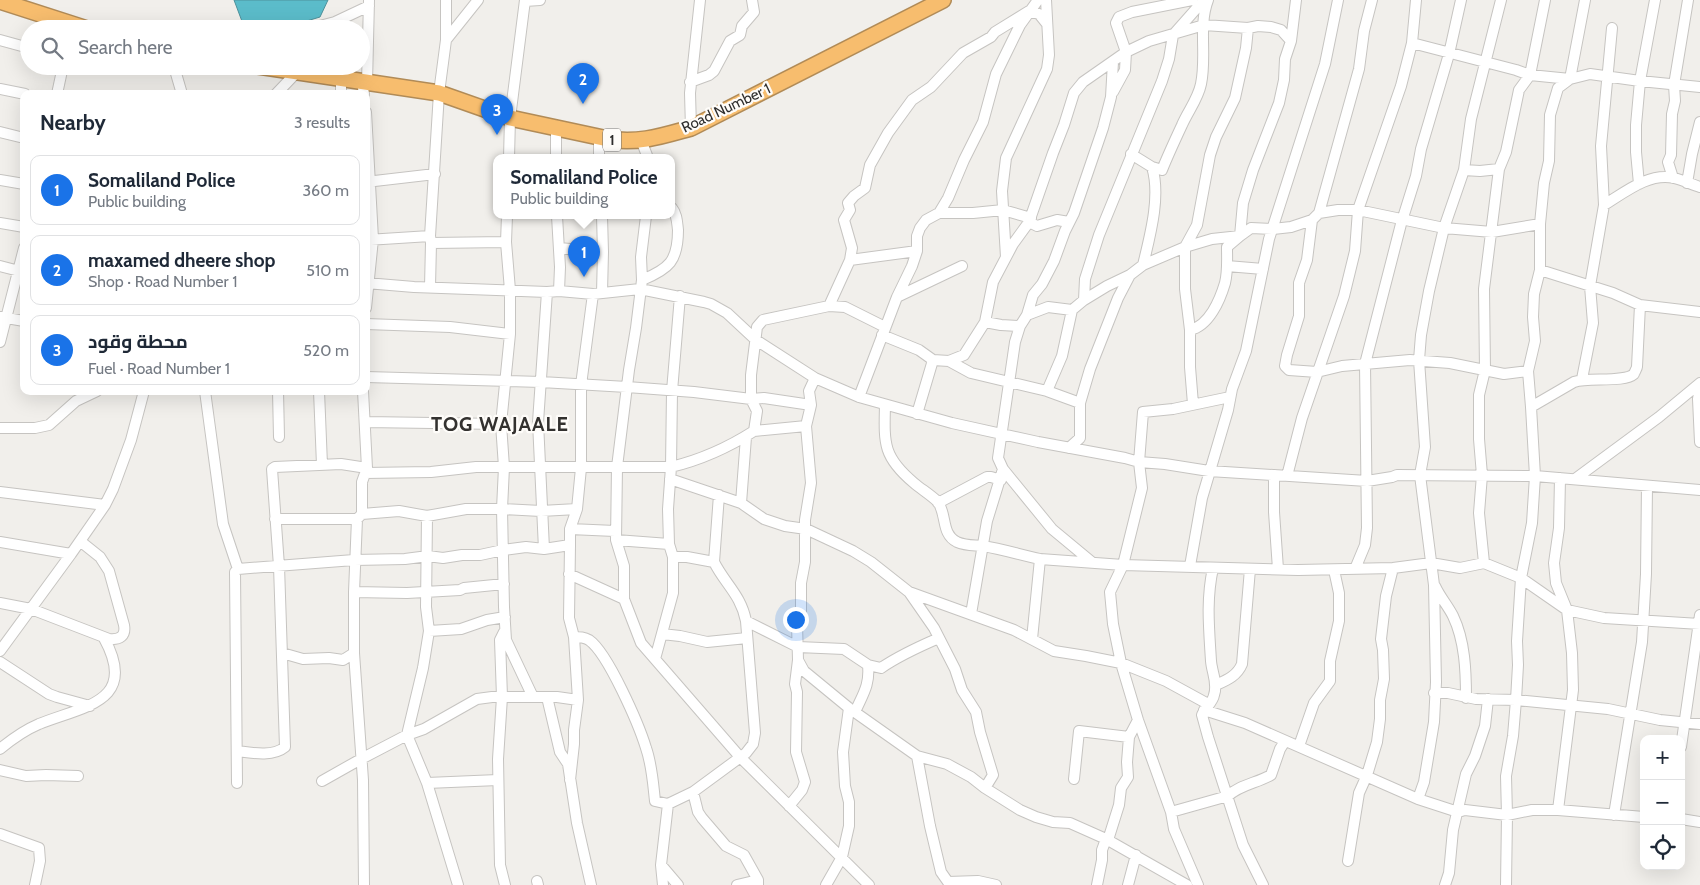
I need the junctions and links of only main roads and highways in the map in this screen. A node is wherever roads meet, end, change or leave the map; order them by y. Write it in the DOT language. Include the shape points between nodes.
graph roads {
  1 [pos="943,0"];
  2 [pos="0,1"];
  3 [pos="55,20"];
  4 [pos="306,75"];
  5 [pos="341,86"];
  6 [pos="365,86"];
  1 -- 6 [label="highway, Road Number 1 / 1" via="691,128 650,139 624,142 510,118 439,93"];
  2 -- 3 [label="highway"];
  4 -- 5 [label="highway, Road Number 1 / 1"];
  5 -- 6 [label="highway, Road Number 1 / 1"];
}
